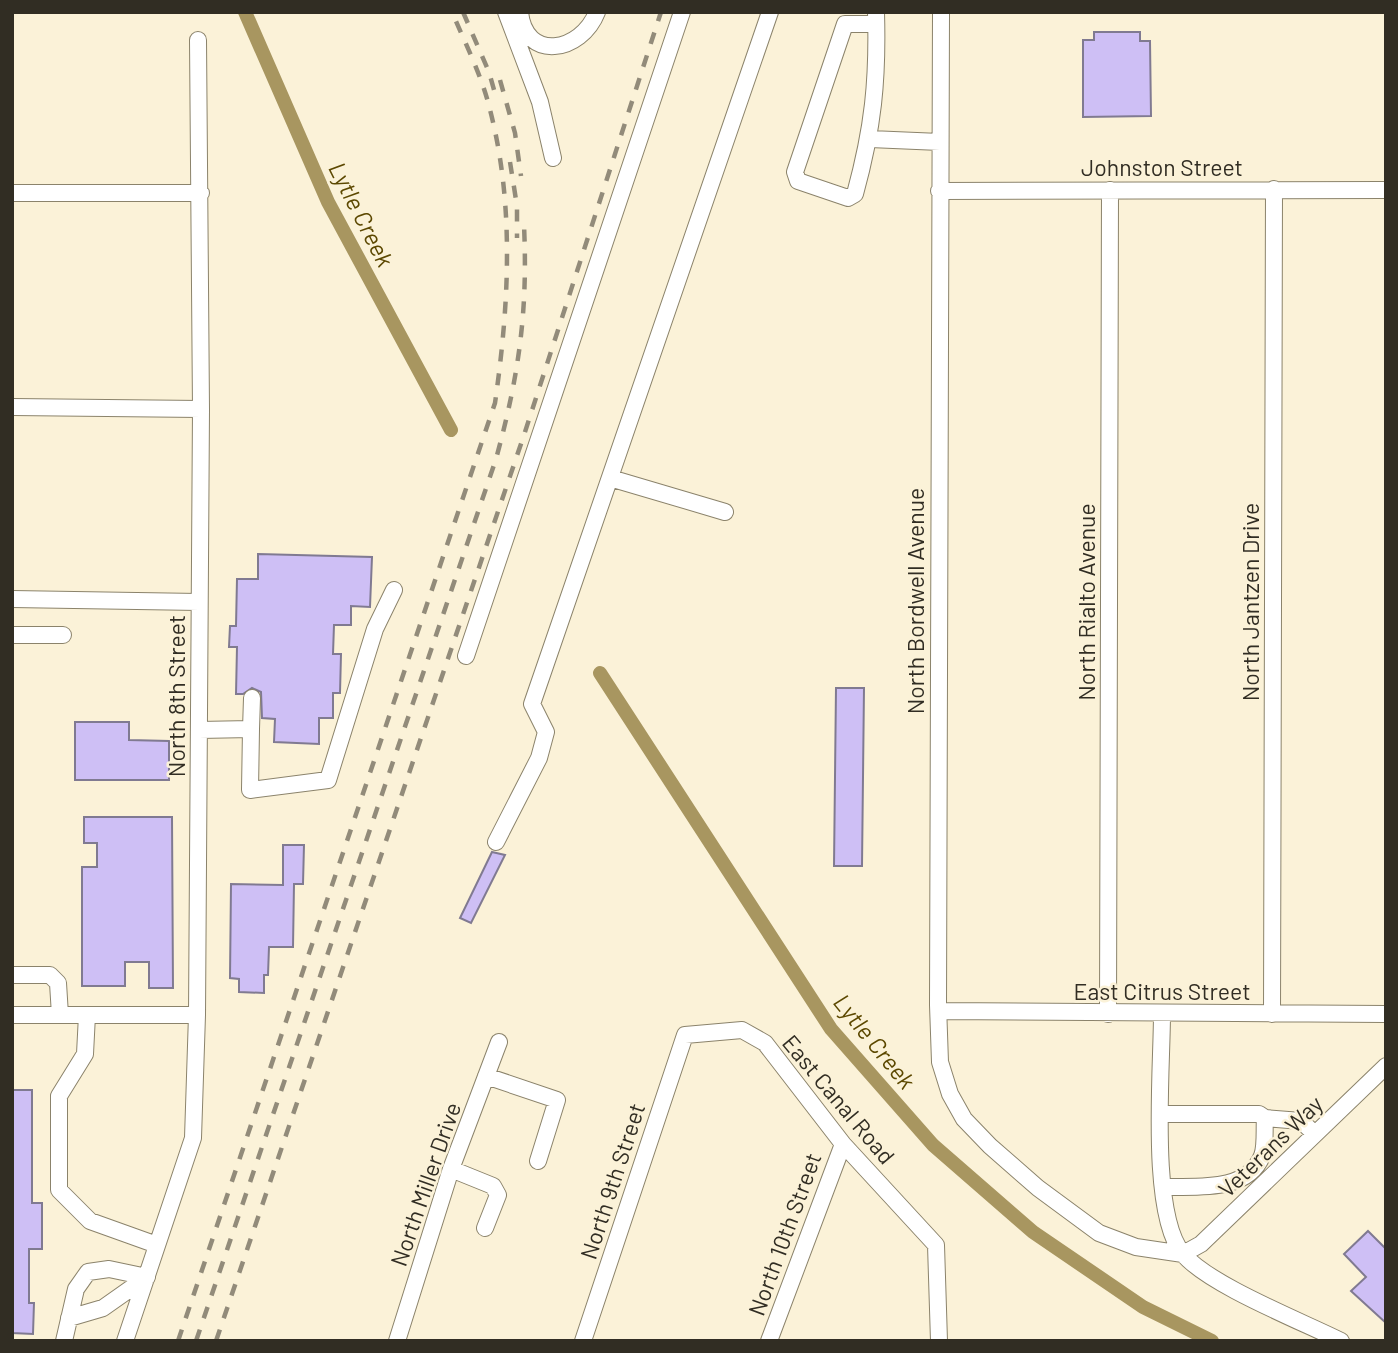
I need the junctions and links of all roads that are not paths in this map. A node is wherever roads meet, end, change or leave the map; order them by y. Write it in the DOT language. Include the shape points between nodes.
graph roads {
  1 [pos="506,12"];
  2 [pos="597,12"];
  3 [pos="682,12"];
  4 [pos="770,12"];
  5 [pos="941,12"];
  6 [pos="876,18"];
  7 [pos="518,22"];
  8 [pos="198,40"];
  9 [pos="870,139"];
  10 [pos="940,142"];
  11 [pos="553,158"];
  12 [pos="1274,189"];
  13 [pos="1110,190"];
  14 [pos="1386,190"];
  15 [pos="939,191"];
  16 [pos="12,193"];
  17 [pos="201,193"];
  18 [pos="12,407"];
  19 [pos="201,409"];
  20 [pos="610,478"];
  21 [pos="725,512"];
  22 [pos="394,590"];
  23 [pos="12,600"];
  24 [pos="199,601"];
  25 [pos="12,635"];
  26 [pos="63,635"];
  27 [pos="466,656"];
  28 [pos="252,698"];
  29 [pos="251,729"];
  30 [pos="199,730"];
  31 [pos="496,842"];
  32 [pos="12,975"];
  33 [pos="939,1011"];
  34 [pos="1108,1014"];
  35 [pos="1162,1014"];
  36 [pos="1272,1014"];
  37 [pos="1386,1014"];
  38 [pos="12,1015"];
  39 [pos="60,1015"];
  40 [pos="87,1015"];
  41 [pos="197,1015"];
  42 [pos="685,1035"];
  43 [pos="499,1042"];
  44 [pos="1386,1066"];
  45 [pos="486,1076"];
  46 [pos="1162,1114"];
  47 [pos="1265,1118"];
  48 [pos="1315,1134"];
  49 [pos="843,1144"];
  50 [pos="538,1161"];
  51 [pos="451,1169"];
  52 [pos="1163,1187"];
  53 [pos="485,1228"];
  54 [pos="157,1245"];
  55 [pos="1183,1254"];
  56 [pos="147,1277"];
  57 [pos="69,1318"];
  58 [pos="64,1341"];
  59 [pos="125,1341"];
  60 [pos="397,1341"];
  61 [pos="583,1341"];
  62 [pos="769,1341"];
  63 [pos="939,1341"];
  64 [pos="1341,1341"];
  1 -- 7 [label="street"];
  2 -- 7 [label="street" via="592,27 578,40 559,47 542,44"];
  3 -- 27 [label="street"];
  4 -- 20 [label="street"];
  5 -- 10 [label="street, North Bordwell Avenue"];
  6 -- 9 [label="street" via="877,86"];
  6 -- 9 [label="street" via="845,24 795,172 798,181 848,198 855,194"];
  7 -- 11 [label="street"];
  8 -- 17 [label="street, North 8th Street"];
  9 -- 10 [label="street"];
  10 -- 15 [label="street, North Bordwell Avenue"];
  12 -- 13 [label="street, Johnston Street"];
  12 -- 14 [label="street, Johnston Street"];
  12 -- 36 [label="street, North Jantzen Drive"];
  13 -- 15 [label="street, Johnston Street"];
  13 -- 34 [label="street, North Rialto Avenue"];
  15 -- 33 [label="street, North Bordwell Avenue"];
  16 -- 17 [label="street"];
  17 -- 19 [label="street, North 8th Street"];
  18 -- 19 [label="street"];
  19 -- 24 [label="street, North 8th Street"];
  20 -- 21 [label="street"];
  20 -- 31 [label="street" via="532,704 546,732 539,758"];
  22 -- 29 [label="street" via="375,629 328,780 250,790"];
  23 -- 24 [label="street"];
  24 -- 30 [label="street, North 8th Street"];
  25 -- 26 [label="street"];
  28 -- 29 [label="street"];
  29 -- 30 [label="street"];
  30 -- 41 [label="street, North 8th Street"];
  32 -- 39 [label="street" via="50,975 58,983"];
  33 -- 34 [label="street, East Citrus Street"];
  33 -- 55 [label="street, North Bordwell Avenue" via="940,1062 950,1094 964,1119 990,1146 1098,1233 1136,1247"];
  34 -- 35 [label="street, East Citrus Street"];
  35 -- 36 [label="street, East Citrus Street"];
  35 -- 46 [label="street"];
  36 -- 37 [label="street, East Citrus Street"];
  38 -- 39 [label="street"];
  39 -- 40 [label="street"];
  40 -- 41 [label="street"];
  40 -- 54 [label="street" via="85,1054 59,1096 59,1190 90,1221"];
  41 -- 54 [label="street, North 8th Street" via="193,1138"];
  42 -- 49 [label="street, East Canal Road" via="743,1030 765,1043"];
  42 -- 61 [label="street, North 9th Street"];
  43 -- 45 [label="street, North Miller Drive"];
  44 -- 48 [label="street, Veterans Way"];
  45 -- 50 [label="street" via="557,1100"];
  45 -- 51 [label="street, North Miller Drive"];
  46 -- 47 [label="street" via="1259,1114"];
  46 -- 52 [label="street"];
  47 -- 48 [label="street" via="1301,1121"];
  47 -- 52 [label="street" via="1262,1155 1249,1174 1225,1184"];
  48 -- 55 [label="street, Veterans Way" via="1201,1244"];
  49 -- 62 [label="street, North 10th Street"];
  49 -- 63 [label="street, East Canal Road" via="936,1245"];
  51 -- 53 [label="street" via="493,1186 498,1195"];
  51 -- 60 [label="street, North Miller Drive"];
  52 -- 55 [label="street" via="1172,1235"];
  54 -- 56 [label="street, North 8th Street"];
  55 -- 64 [label="street" via="1209,1276"];
  56 -- 57 [label="street" via="103,1308"];
  56 -- 57 [label="street" via="109,1269 88,1272 76,1289"];
  56 -- 59 [label="street, North 8th Street"];
  57 -- 58 [label="street"];
}
